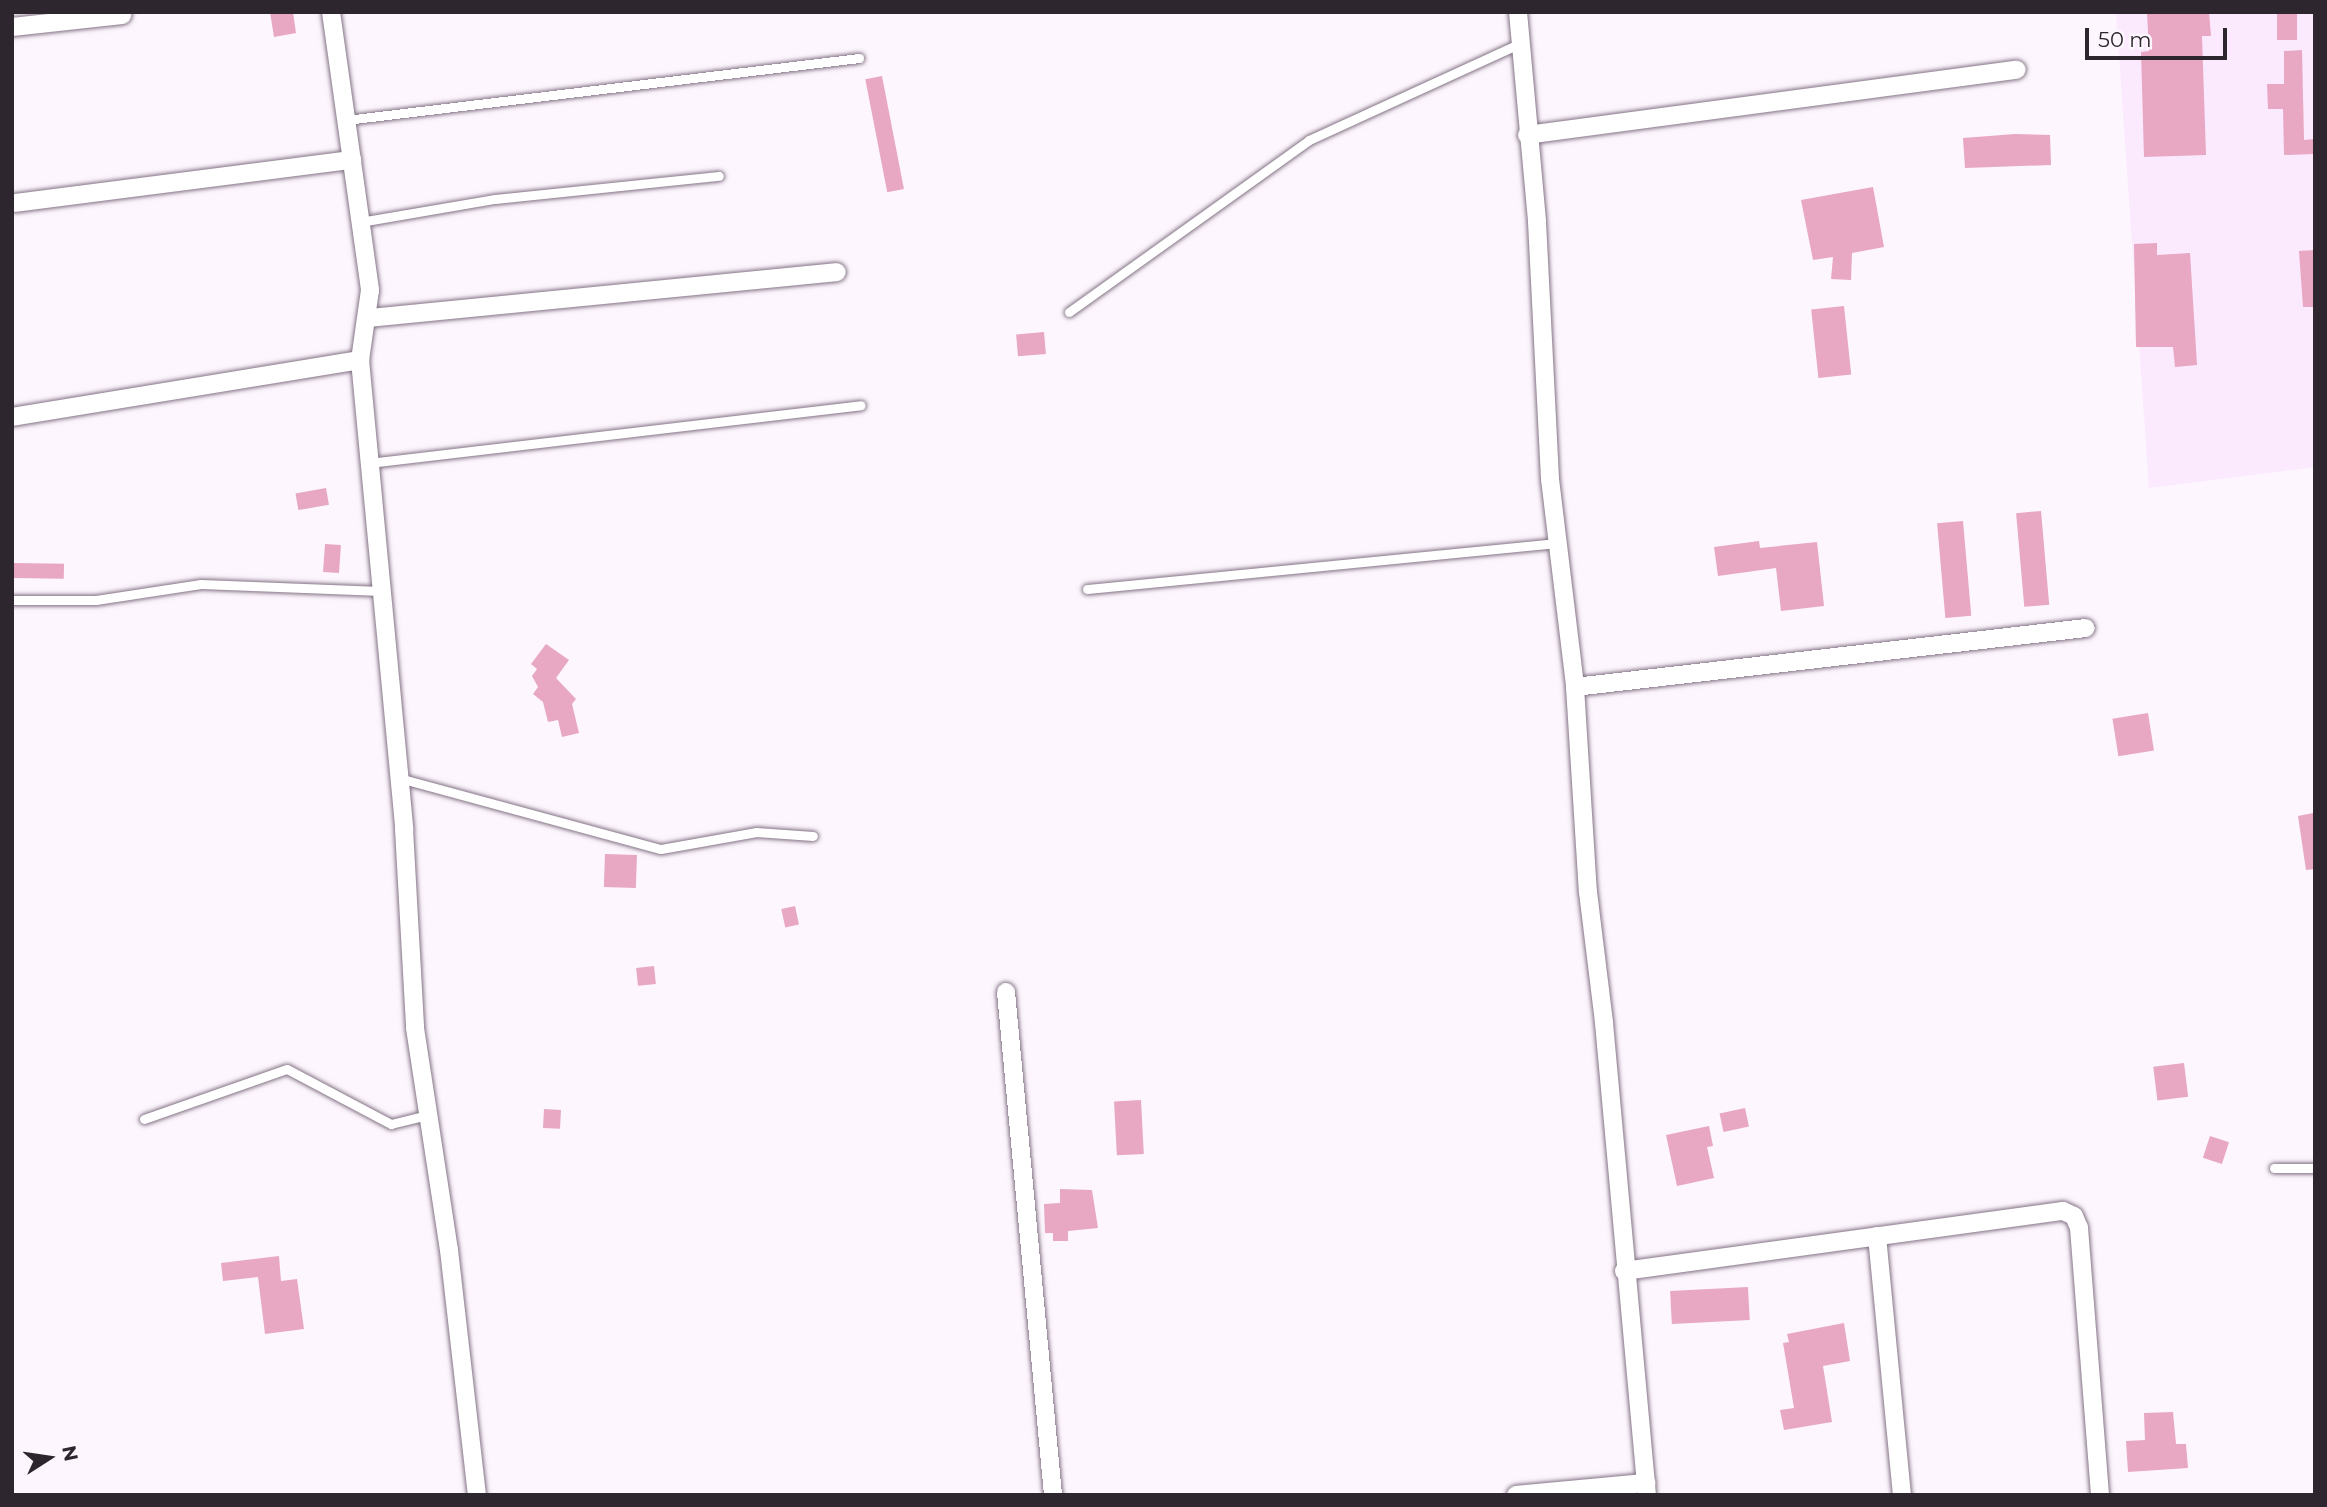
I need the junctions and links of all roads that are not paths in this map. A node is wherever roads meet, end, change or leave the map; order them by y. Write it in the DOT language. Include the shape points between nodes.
graph roads {
  1 [pos="331,12"];
  2 [pos="1518,12"];
  3 [pos="122,15"];
  4 [pos="12,27"];
  5 [pos="1521,43"];
  6 [pos="859,58"];
  7 [pos="2017,71"];
  8 [pos="346,120"];
  9 [pos="1527,135"];
  10 [pos="352,160"];
  11 [pos="719,176"];
  12 [pos="15,203"];
  13 [pos="360,222"];
  14 [pos="837,272"];
  15 [pos="1069,312"];
  16 [pos="369,318"];
  17 [pos="360,360"];
  18 [pos="861,405"];
  19 [pos="12,417"];
  20 [pos="368,464"];
  21 [pos="1558,543"];
  22 [pos="1087,589"];
  23 [pos="381,591"];
  24 [pos="12,600"];
  25 [pos="2086,628"];
  26 [pos="1575,687"];
  27 [pos="398,777"];
  28 [pos="813,836"];
  29 [pos="1006,992"];
  30 [pos="430,1114"];
  31 [pos="144,1119"];
  32 [pos="2274,1168"];
  33 [pos="2315,1168"];
  34 [pos="1877,1236"];
  35 [pos="1624,1271"];
  36 [pos="1646,1489"];
  37 [pos="477,1495"];
  38 [pos="1053,1495"];
  39 [pos="1516,1495"];
  40 [pos="1902,1495"];
  41 [pos="2100,1495"];
  1 -- 8 [label="street"];
  2 -- 5 [label="street"];
  3 -- 4 [label="street"];
  5 -- 9 [label="street"];
  5 -- 15 [label="lane" via="1309,140"];
  6 -- 8 [label="lane"];
  7 -- 9 [label="street"];
  8 -- 10 [label="street"];
  9 -- 21 [label="street"];
  10 -- 12 [label="street"];
  10 -- 13 [label="street"];
  11 -- 13 [label="lane" via="495,199"];
  13 -- 16 [label="street"];
  14 -- 16 [label="street"];
  16 -- 17 [label="street"];
  17 -- 19 [label="street"];
  17 -- 20 [label="street"];
  18 -- 20 [label="lane"];
  20 -- 23 [label="street"];
  21 -- 22 [label="lane"];
  21 -- 26 [label="street"];
  23 -- 24 [label="lane" via="201,584 96,600"];
  23 -- 27 [label="street"];
  25 -- 26 [label="street"];
  26 -- 35 [label="street" via="1588,892 1604,1023"];
  27 -- 28 [label="lane" via="661,849 756,832"];
  27 -- 30 [label="street" via="415,1028"];
  29 -- 38 [label="street"];
  30 -- 31 [label="lane" via="391,1124 287,1069"];
  30 -- 37 [label="street"];
  32 -- 33 [label="lane"];
  34 -- 35 [label="street"];
  34 -- 40 [label="street"];
  34 -- 41 [label="street" via="2063,1211 2074,1216 2079,1228"];
  35 -- 36 [label="street"];
  36 -- 39 [label="street"];
}
